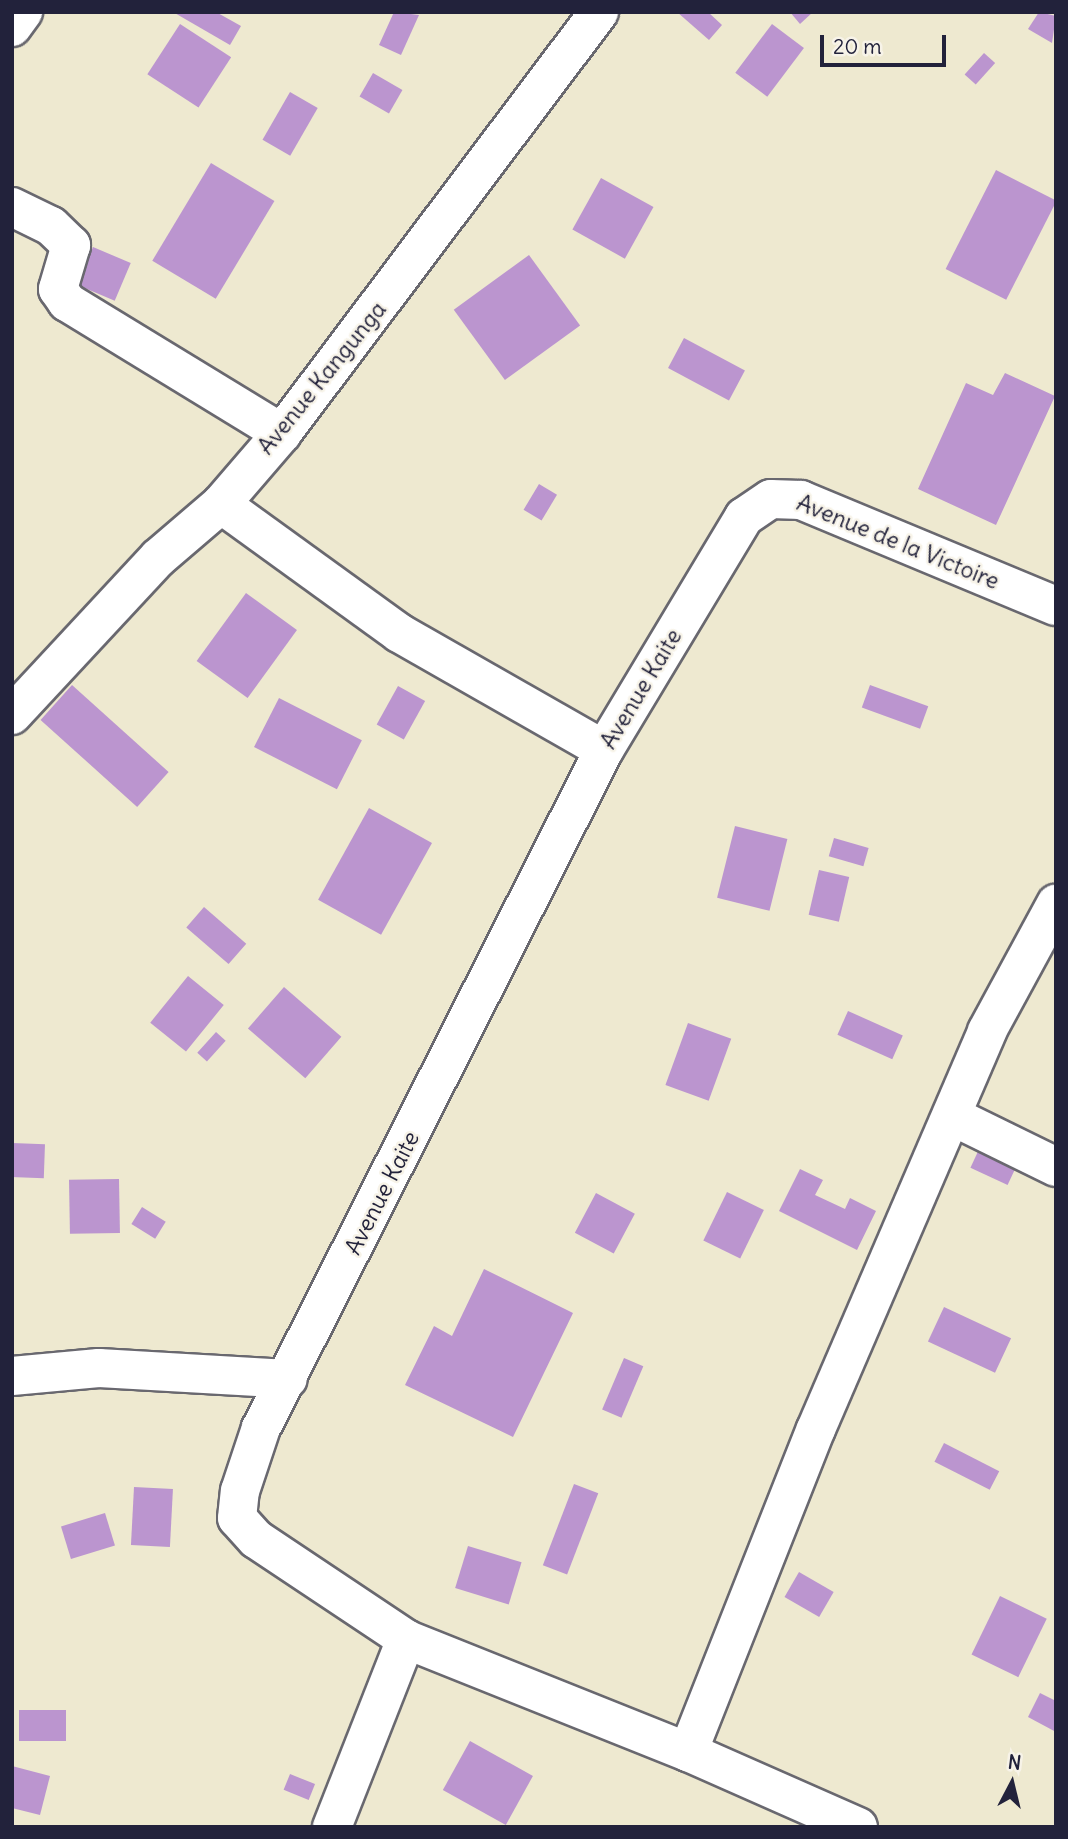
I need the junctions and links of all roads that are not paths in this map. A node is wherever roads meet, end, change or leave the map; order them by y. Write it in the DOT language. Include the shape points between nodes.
graph roads {
  1 [pos="23,12"];
  2 [pos="600,12"];
  3 [pos="12,27"];
  4 [pos="12,207"];
  5 [pos="282,433"];
  6 [pos="221,504"];
  7 [pos="744,517"];
  8 [pos="1056,606"];
  9 [pos="12,715"];
  10 [pos="604,750"];
  11 [pos="1056,904"];
  12 [pos="952,1116"];
  13 [pos="1056,1167"];
  14 [pos="12,1376"];
  15 [pos="288,1379"];
  16 [pos="406,1639"];
  17 [pos="688,1752"];
  18 [pos="332,1827"];
  19 [pos="858,1827"];
  1 -- 3 [label="street"];
  2 -- 5 [label="street, Avenue Kangunga"];
  4 -- 5 [label="street" via="64,235 71,245 58,289 67,302"];
  5 -- 6 [label="street, Avenue Kangunga"];
  6 -- 9 [label="street, Avenue Kangunga" via="158,558"];
  6 -- 10 [label="street" via="399,633"];
  7 -- 8 [label="street, Avenue de la Victoire" via="771,499 801,500"];
  7 -- 10 [label="street, Avenue Kaite"];
  10 -- 15 [label="street, Avenue Kaite"];
  11 -- 12 [label="street" via="993,1019"];
  12 -- 13 [label="street"];
  12 -- 17 [label="street" via="816,1429"];
  14 -- 15 [label="street" via="99,1368"];
  15 -- 16 [label="street, Avenue Kaite" via="251,1451 237,1518 288,1564"];
  16 -- 17 [label="street"];
  16 -- 18 [label="street"];
  17 -- 19 [label="street"];
}
